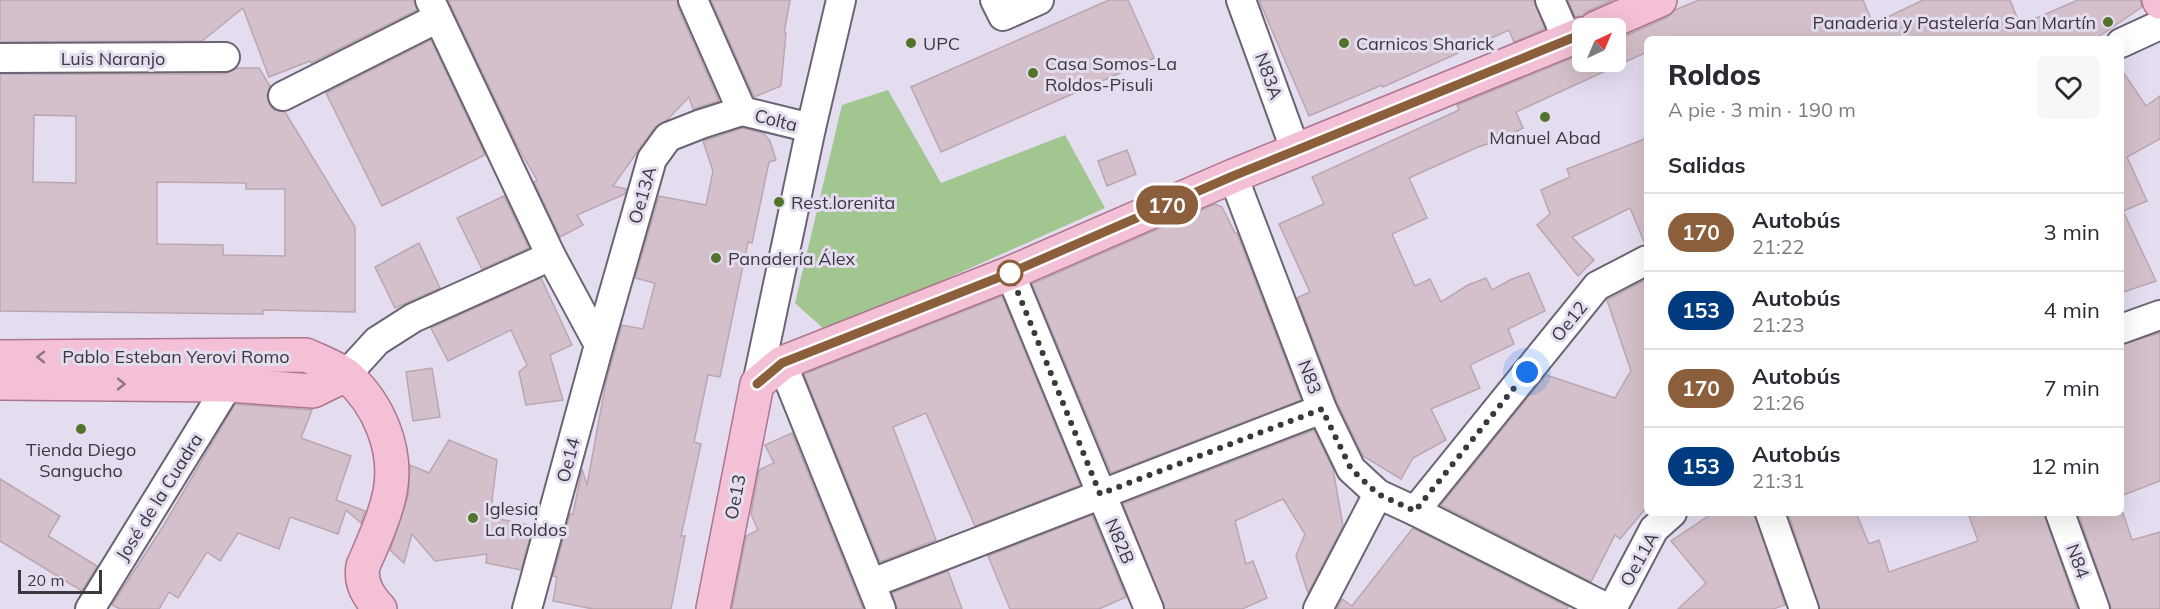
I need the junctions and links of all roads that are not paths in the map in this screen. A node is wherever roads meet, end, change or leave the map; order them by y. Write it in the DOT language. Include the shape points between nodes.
graph roads {
  1 [pos="693,0"];
  2 [pos="841,0"];
  3 [pos="1039,0"];
  4 [pos="1241,0"];
  5 [pos="1550,0"];
  6 [pos="1660,0"];
  7 [pos="999,8"];
  8 [pos="434,9"];
  9 [pos="1619,18"];
  10 [pos="1572,23"];
  11 [pos="2160,25"];
  12 [pos="1572,38"];
  13 [pos="2124,42"];
  14 [pos="225,57"];
  15 [pos="0,58"];
  16 [pos="283,96"];
  17 [pos="742,111"];
  18 [pos="811,128"];
  19 [pos="1296,152"];
  20 [pos="1233,176"];
  21 [pos="551,256"];
  22 [pos="1644,262"];
  23 [pos="1010,273"];
  24 [pos="2160,315"];
  25 [pos="2124,328"];
  26 [pos="599,345"];
  27 [pos="0,357"];
  28 [pos="782,363"];
  29 [pos="346,375"];
  30 [pos="0,383"];
  31 [pos="757,384"];
  32 [pos="228,385"];
  33 [pos="1322,409"];
  34 [pos="1100,494"];
  35 [pos="1378,494"];
  36 [pos="1415,511"];
  37 [pos="1669,516"];
  38 [pos="1771,516"];
  39 [pos="2061,516"];
  40 [pos="877,596"];
  41 [pos="90,609"];
  42 [pos="380,609"];
  43 [pos="527,609"];
  44 [pos="713,609"];
  45 [pos="1149,609"];
  46 [pos="1318,609"];
  47 [pos="1610,609"];
  48 [pos="1804,609"];
  49 [pos="2095,609"];
  1 -- 17 [label="street"];
  2 -- 18 [label="street"];
  3 -- 7 [label="street"];
  4 -- 19 [label="street, N83A"];
  5 -- 10 [label="street"];
  6 -- 9 [label="main road"];
  8 -- 16 [label="street"];
  8 -- 21 [label="street"];
  11 -- 13 [label="street"];
  12 -- 19 [label="main road"];
  14 -- 15 [label="street, Luis Naranjo"];
  17 -- 18 [label="street, Colta"];
  17 -- 26 [label="street, Oe13A" via="668,137 652,159"];
  18 -- 31 [label="street"];
  19 -- 20 [label="main road"];
  20 -- 23 [label="main road"];
  20 -- 33 [label="street, N83"];
  21 -- 26 [label="street"];
  21 -- 29 [label="street" via="413,318 377,341"];
  22 -- 36 [label="street, Oe12" via="1597,286"];
  23 -- 28 [label="main road"];
  23 -- 34 [label="street, N82B"];
  24 -- 25 [label="street"];
  26 -- 43 [label="street, Oe14"];
  29 -- 27 [label="main road, Pablo Esteban Yerovi Romo, one-way" via="306,355"];
  28 -- 31 [label="main road"];
  28 -- 40 [label="street"];
  29 -- 32 [label="main road, Pablo Esteban Yerovi Romo" via="313,391"];
  29 -- 42 [label="main road, Pablo Esteban Yerovi Romo" via="381,420 390,459 390,494 362,577"];
  30 -- 32 [label="main road, Pablo Esteban Yerovi Romo, one-way"];
  31 -- 44 [label="main road, Oe13"];
  32 -- 41 [label="street, José de la Cuadra"];
  33 -- 34 [label="street"];
  33 -- 35 [label="street, N83" via="1351,469"];
  34 -- 40 [label="street"];
  34 -- 45 [label="street, N82B"];
  35 -- 36 [label="street, N83"];
  35 -- 46 [label="street"];
  36 -- 47 [label="street, N83"];
  37 -- 47 [label="street, Oe11A" via="1654,529"];
  38 -- 48 [label="street"];
  39 -- 49 [label="street, N84"];
}
